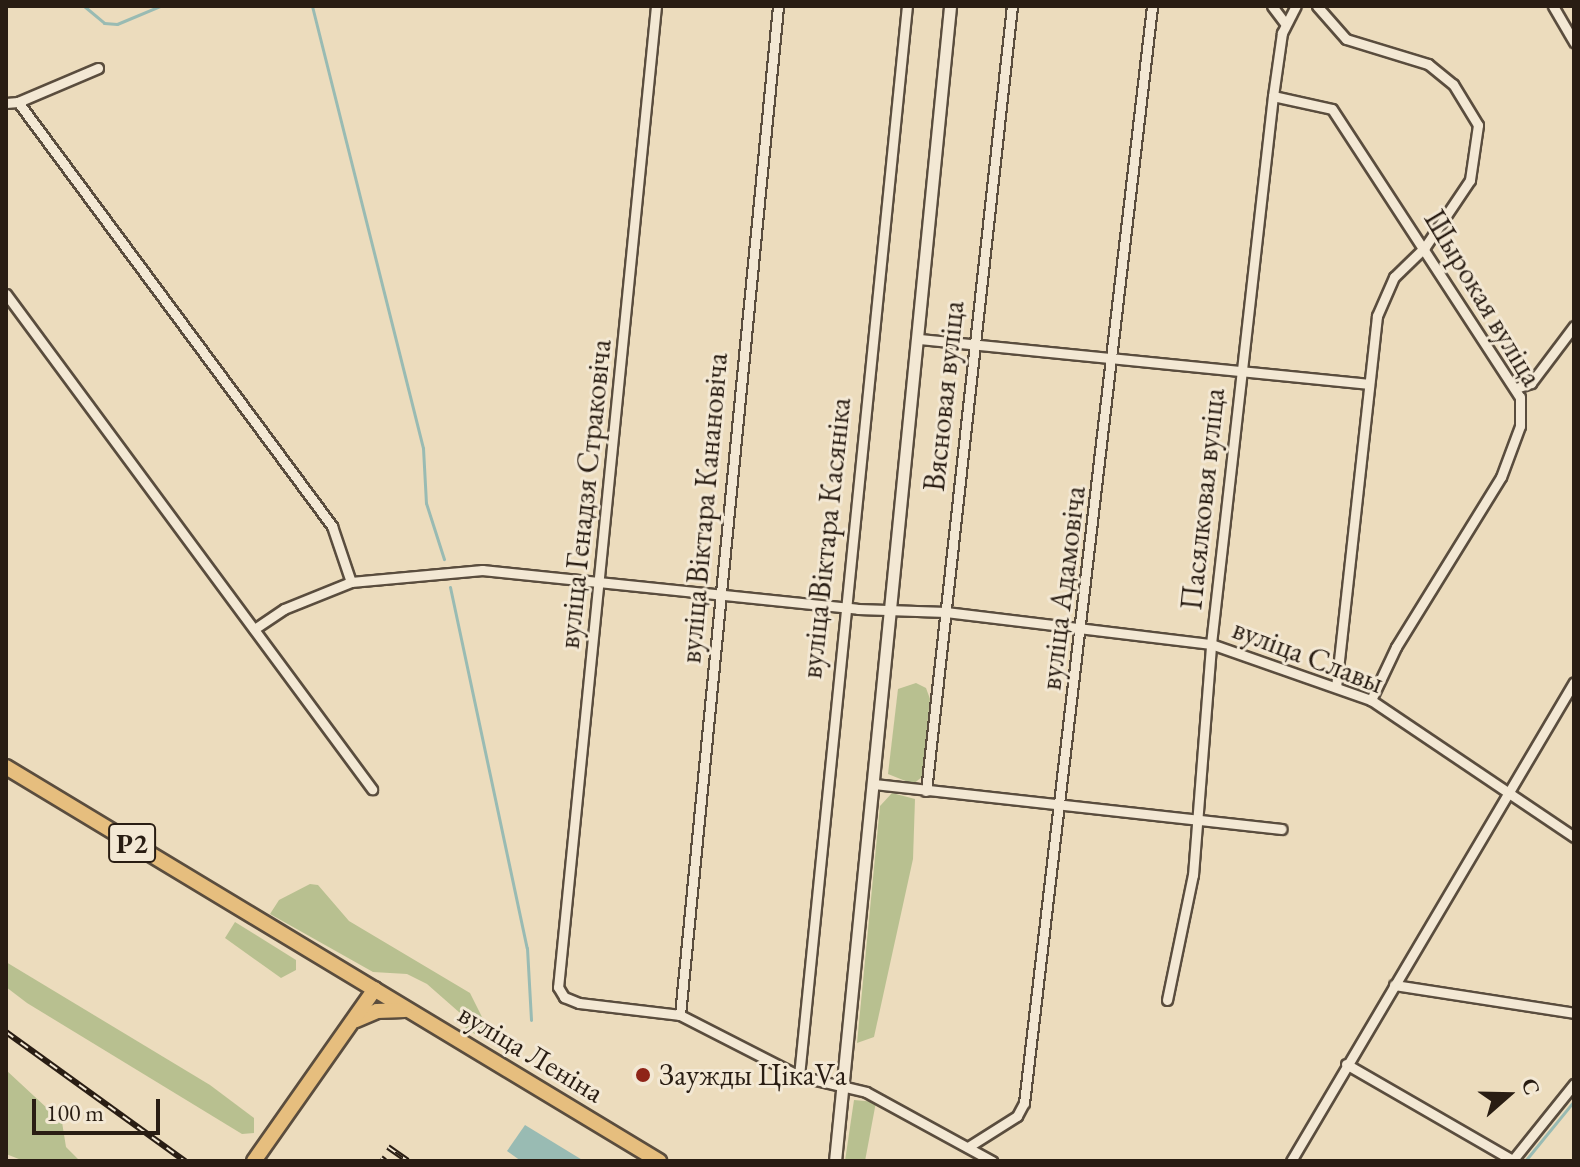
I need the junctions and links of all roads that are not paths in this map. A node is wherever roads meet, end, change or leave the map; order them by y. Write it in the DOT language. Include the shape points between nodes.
graph roads {
  1 [pos="656,6"];
  2 [pos="778,6"];
  3 [pos="907,6"];
  4 [pos="950,6"];
  5 [pos="1012,6"];
  6 [pos="1152,6"];
  7 [pos="1272,6"];
  8 [pos="1296,6"];
  9 [pos="1317,6"];
  10 [pos="1553,6"];
  11 [pos="1285,23"];
  12 [pos="1574,42"];
  13 [pos="98,68"];
  14 [pos="1273,96"];
  15 [pos="18,102"];
  16 [pos="6,103"];
  17 [pos="1427,244"];
  18 [pos="6,294"];
  19 [pos="1574,326"];
  20 [pos="919,339"];
  21 [pos="972,343"];
  22 [pos="1114,357"];
  23 [pos="1242,370"];
  24 [pos="1368,384"];
  25 [pos="1516,388"];
  26 [pos="601,581"];
  27 [pos="351,582"];
  28 [pos="722,595"];
  29 [pos="843,607"];
  30 [pos="893,608"];
  31 [pos="946,612"];
  32 [pos="254,629"];
  33 [pos="1082,629"];
  34 [pos="1211,644"];
  35 [pos="1574,682"];
  36 [pos="1336,687"];
  37 [pos="1371,700"];
  38 [pos="6,767"];
  39 [pos="874,784"];
  40 [pos="372,789"];
  41 [pos="926,791"];
  42 [pos="1507,794"];
  43 [pos="1061,805"];
  44 [pos="1196,820"];
  45 [pos="1282,829"];
  46 [pos="1574,837"];
  47 [pos="1394,985"];
  48 [pos="375,989"];
  49 [pos="1167,1000"];
  50 [pos="411,1011"];
  51 [pos="1574,1013"];
  52 [pos="680,1015"];
  53 [pos="352,1022"];
  54 [pos="1346,1064"];
  55 [pos="799,1076"];
  56 [pos="1574,1084"];
  57 [pos="841,1087"];
  58 [pos="968,1147"];
  59 [pos="254,1161"];
  60 [pos="659,1161"];
  61 [pos="835,1161"];
  62 [pos="992,1161"];
  63 [pos="1291,1161"];
  64 [pos="1512,1161"];
  1 -- 26 [label="street, вуліца Генадзя Страковіча"];
  2 -- 28 [label="street, вуліца Віктара Канановіча"];
  3 -- 29 [label="street, вуліца Віктара Касяніка"];
  4 -- 20 [label="street"];
  5 -- 21 [label="street, Вясновая вуліца"];
  6 -- 22 [label="street, вуліца Адамовіча"];
  7 -- 11 [label="street"];
  8 -- 11 [label="street, Пасялковая вуліца"];
  9 -- 17 [label="street, Шырокая вуліца" via="1346,39 1428,64 1453,84 1478,125 1470,180"];
  10 -- 12 [label="street"];
  11 -- 14 [label="street, Пасялковая вуліца"];
  13 -- 15 [label="street"];
  14 -- 17 [label="street, Шырокая вуліца" via="1332,109"];
  14 -- 23 [label="street, Пасялковая вуліца"];
  15 -- 16 [label="street"];
  15 -- 27 [label="street" via="320,507"];
  17 -- 24 [label="street" via="1384,293"];
  17 -- 25 [label="street, Шырокая вуліца"];
  18 -- 32 [label="street"];
  19 -- 25 [label="street" via="1531,383"];
  20 -- 21 [label="street"];
  20 -- 30 [label="street"];
  21 -- 22 [label="street"];
  21 -- 31 [label="street, Вясновая вуліца"];
  22 -- 23 [label="street"];
  22 -- 33 [label="street, вуліца Адамовіча"];
  23 -- 24 [label="street"];
  23 -- 34 [label="street, Пасялковая вуліца"];
  24 -- 36 [label="street"];
  25 -- 37 [label="street, Шырокая вуліца" via="1522,409 1513,450 1396,647"];
  26 -- 27 [label="street, вуліца Славы" via="482,570"];
  26 -- 28 [label="street, вуліца Славы"];
  26 -- 52 [label="street, вуліца Генадзя Страковіча" via="558,987 564,997 579,1003"];
  27 -- 32 [label="street, вуліца Славы" via="284,609"];
  28 -- 29 [label="street, вуліца Славы"];
  28 -- 52 [label="street, вуліца Віктара Канановіча"];
  29 -- 30 [label="street, вуліца Славы"];
  29 -- 55 [label="street, вуліца Віктара Касяніка"];
  30 -- 31 [label="street, вуліца Славы"];
  30 -- 39 [label="street"];
  31 -- 33 [label="street, вуліца Славы"];
  31 -- 41 [label="street, Вясновая вуліца"];
  32 -- 40 [label="street"];
  33 -- 34 [label="street, вуліца Славы"];
  33 -- 43 [label="street, вуліца Адамовіча"];
  34 -- 36 [label="street, вуліца Славы"];
  34 -- 44 [label="street, Пасялковая вуліца"];
  35 -- 42 [label="street"];
  36 -- 37 [label="street, вуліца Славы"];
  37 -- 42 [label="street, вуліца Славы"];
  38 -- 48 [label="main road, Р2"];
  39 -- 41 [label="street"];
  39 -- 57 [label="street"];
  41 -- 43 [label="street"];
  42 -- 46 [label="street, вуліца Славы"];
  42 -- 47 [label="street"];
  43 -- 44 [label="street"];
  43 -- 58 [label="street, вуліца Адамовіча" via="1024,1103 1017,1116"];
  44 -- 45 [label="street"];
  44 -- 49 [label="street, Пасялковая вуліца" via="1193,875"];
  47 -- 51 [label="street"];
  47 -- 54 [label="street"];
  48 -- 50 [label="main road, вуліца Леніна / Р2"];
  48 -- 53 [label="main road"];
  50 -- 53 [label="main road" via="377,1011"];
  50 -- 60 [label="main road, вуліца Леніна / Р2"];
  52 -- 55 [label="street"];
  53 -- 59 [label="main road"];
  54 -- 63 [label="street"];
  54 -- 64 [label="street"];
  55 -- 57 [label="street"];
  56 -- 64 [label="street"];
  57 -- 58 [label="street" via="866,1092"];
  57 -- 61 [label="street"];
  58 -- 62 [label="street"];
}
